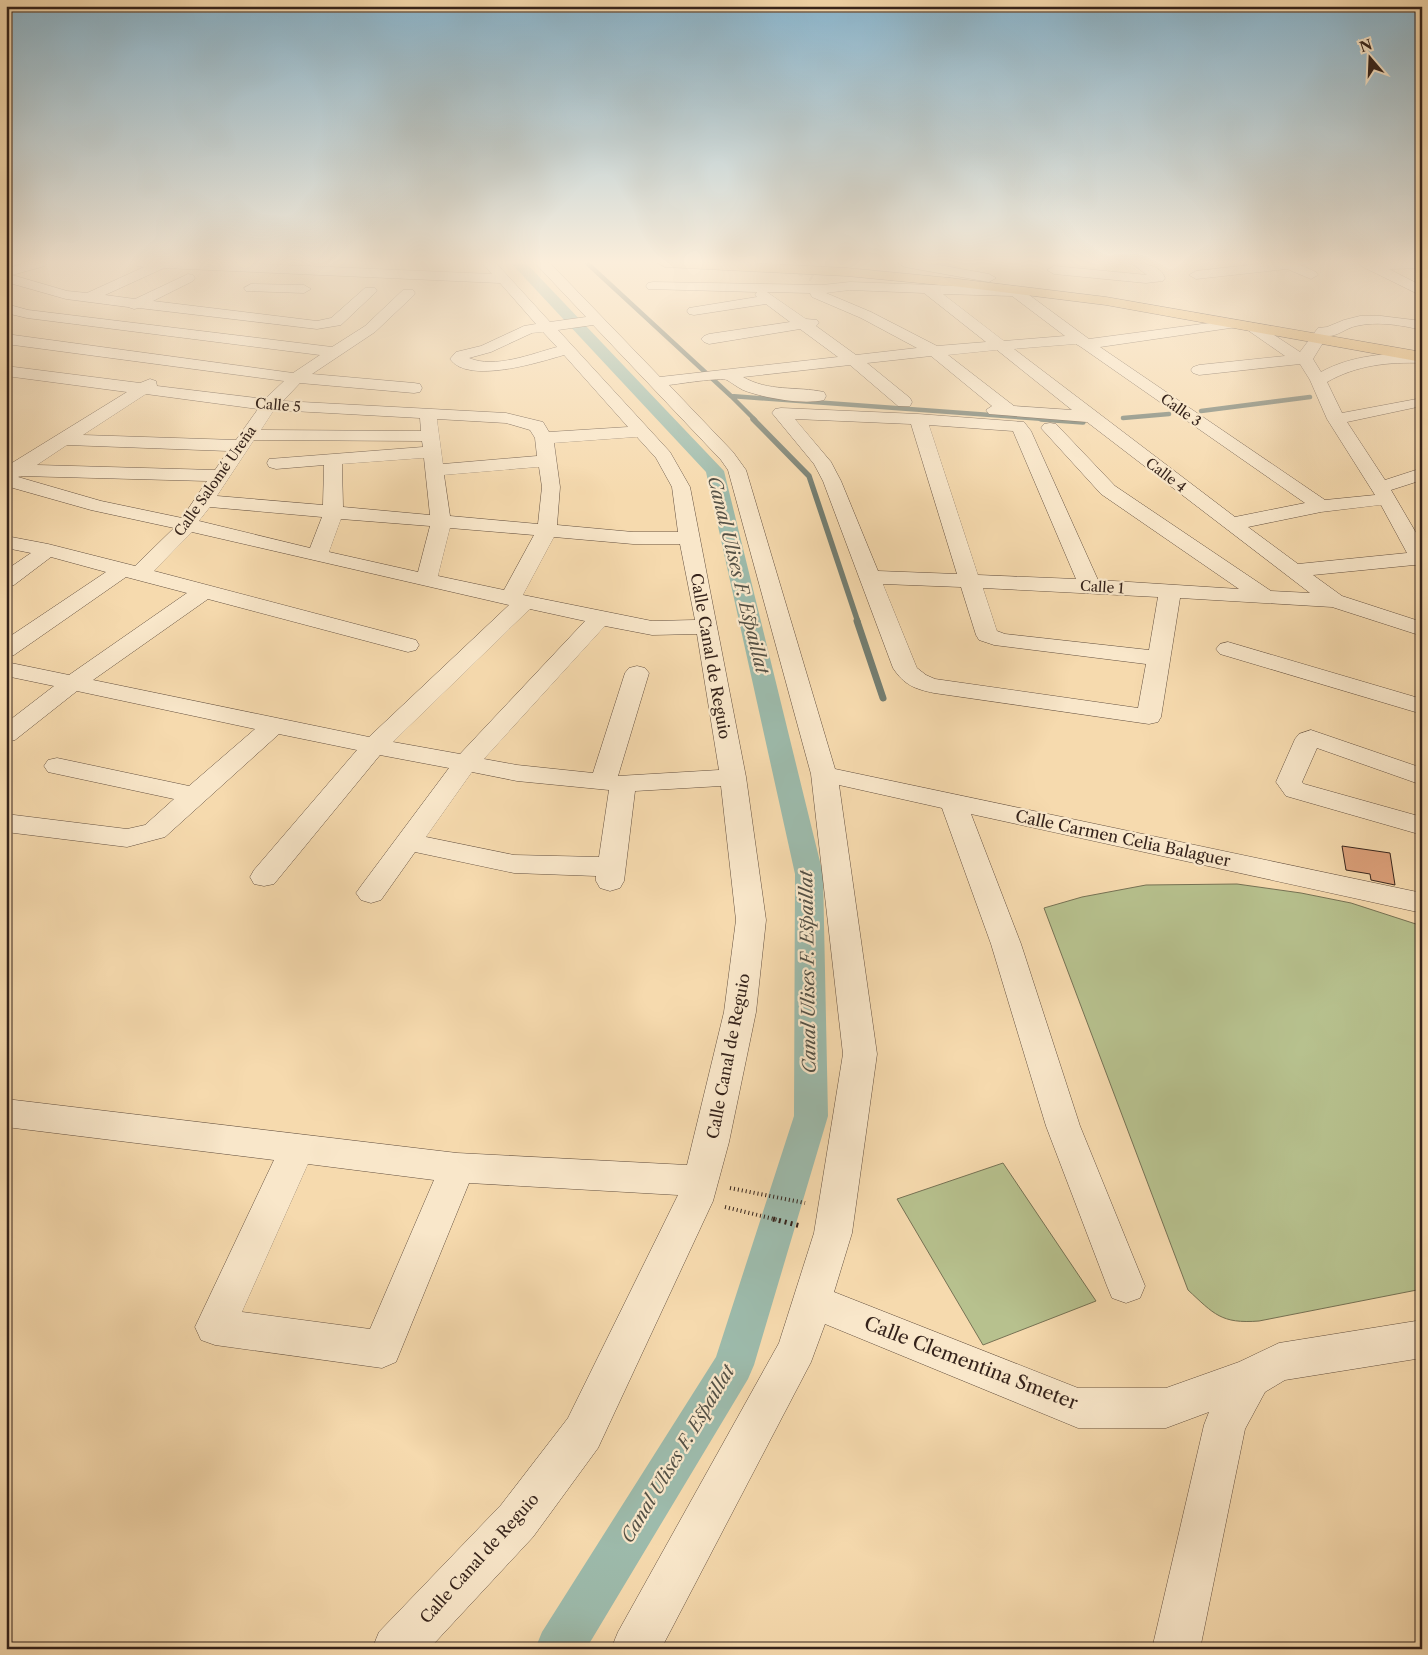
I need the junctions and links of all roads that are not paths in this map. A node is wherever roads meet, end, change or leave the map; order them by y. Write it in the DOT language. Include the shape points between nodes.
graph roads {
  1 [pos="15,340"];
  2 [pos="228,340"];
  3 [pos="230,340"];
  4 [pos="353,340"];
  5 [pos="506,340"];
  6 [pos="545,340"];
  7 [pos="561,340"];
  8 [pos="613,340"];
  9 [pos="826,340"];
  10 [pos="914,340"];
  11 [pos="995,340"];
  12 [pos="1098,340"];
  13 [pos="1272,340"];
  14 [pos="1319,340"];
  15 [pos="1343,340"];
  16 [pos="1367,340"];
  17 [pos="1083,342"];
  18 [pos="36,343"];
  19 [pos="1002,346"];
  20 [pos="1422,348"];
  21 [pos="934,351"];
  22 [pos="336,352"];
  23 [pos="1305,359"];
  24 [pos="6,360"];
  25 [pos="853,360"];
  26 [pos="189,362"];
  27 [pos="1420,364"];
  28 [pos="6,370"];
  29 [pos="1199,370"];
  30 [pos="723,375"];
  31 [pos="296,378"];
  32 [pos="1318,380"];
  33 [pos="656,382"];
  34 [pos="375,386"];
  35 [pos="143,388"];
  36 [pos="414,388"];
  37 [pos="835,398"];
  38 [pos="874,400"];
  39 [pos="904,402"];
  40 [pos="1418,402"];
  41 [pos="269,405"];
  42 [pos="354,410"];
  43 [pos="1009,411"];
  44 [pos="427,415"];
  45 [pos="1092,417"];
  46 [pos="918,419"];
  47 [pos="1336,419"];
  48 [pos="1050,428"];
  49 [pos="640,431"];
  50 [pos="544,438"];
  51 [pos="63,440"];
  52 [pos="243,441"];
  53 [pos="431,444"];
  54 [pos="333,461"];
  55 [pos="547,461"];
  56 [pos="276,464"];
  57 [pos="435,470"];
  58 [pos="9,474"];
  59 [pos="136,474"];
  60 [pos="1422,474"];
  61 [pos="220,476"];
  62 [pos="1383,493"];
  63 [pos="205,502"];
  64 [pos="98,506"];
  65 [pos="1321,506"];
  66 [pos="333,513"];
  67 [pos="441,523"];
  68 [pos="186,524"];
  69 [pos="1231,524"];
  70 [pos="546,531"];
  71 [pos="689,538"];
  72 [pos="6,542"];
  73 [pos="48,550"];
  74 [pos="317,556"];
  75 [pos="1421,559"];
  76 [pos="1294,571"];
  77 [pos="130,573"];
  78 [pos="871,577"];
  79 [pos="6,580"];
  80 [pos="426,580"];
  81 [pos="970,580"];
  82 [pos="1090,586"];
  83 [pos="202,592"];
  84 [pos="1170,592"];
  85 [pos="1268,598"];
  86 [pos="518,600"];
  87 [pos="1334,601"];
  88 [pos="600,618"];
  89 [pos="707,627"];
  90 [pos="1422,629"];
  91 [pos="408,646"];
  92 [pos="1228,649"];
  93 [pos="6,650"];
  94 [pos="1159,658"];
  95 [pos="6,669"];
  96 [pos="637,674"];
  97 [pos="73,683"];
  98 [pos="1422,706"];
  99 [pos="274,726"];
  100 [pos="6,735"];
  101 [pos="374,746"];
  102 [pos="465,764"];
  103 [pos="57,766"];
  104 [pos="824,774"];
  105 [pos="1422,777"];
  106 [pos="733,778"];
  107 [pos="613,783"];
  108 [pos="196,796"];
  109 [pos="953,801"];
  110 [pos="6,824"];
  111 [pos="1422,826"];
  112 [pos="408,842"];
  113 [pos="264,878"];
  114 [pos="371,893"];
  115 [pos="1422,903"];
  116 [pos="6,1113"];
  117 [pos="298,1148"];
  118 [pos="457,1168"];
  119 [pos="711,1184"];
  120 [pos="1126,1286"];
  121 [pos="812,1301"];
  122 [pos="1422,1339"];
  123 [pos="1250,1378"];
  124 [pos="396,1649"];
  125 [pos="636,1649"];
  126 [pos="1176,1649"];
  1 -- 18 [label="street"];
  2 -- 26 [label="street"];
  3 -- 22 [label="street"];
  4 -- 22 [label="street, Calle Salomé Ureña"];
  5 -- 6 [label="street" via="458,359 478,366 500,366"];
  7 -- 49 [label="street, Calle Canal de Reguio"];
  8 -- 33 [label="street"];
  9 -- 25 [label="street"];
  10 -- 21 [label="street"];
  11 -- 19 [label="street, Calle 4"];
  12 -- 17 [label="street"];
  13 -- 23 [label="street"];
  14 -- 23 [label="street"];
  15 -- 27 [label="main road"];
  16 -- 20 [label="main road"];
  17 -- 19 [label="street"];
  17 -- 65 [label="street, Calle 3"];
  18 -- 24 [label="street"];
  18 -- 26 [label="street"];
  19 -- 21 [label="street"];
  19 -- 45 [label="street, Calle 4"];
  21 -- 25 [label="street"];
  21 -- 43 [label="street"];
  22 -- 31 [label="street, Calle Salomé Ureña"];
  23 -- 29 [label="street"];
  23 -- 32 [label="street"];
  25 -- 30 [label="street"];
  25 -- 39 [label="street"];
  26 -- 31 [label="street"];
  26 -- 35 [label="street"];
  27 -- 32 [label="street" via="1398,357 1353,363"];
  28 -- 35 [label="street, Calle 5"];
  30 -- 33 [label="street"];
  30 -- 37 [label="street" via="752,389"];
  31 -- 34 [label="street"];
  31 -- 41 [label="street, Calle Salomé Ureña"];
  32 -- 47 [label="street"];
  33 -- 104 [label="street" via="737,470"];
  34 -- 36 [label="street"];
  34 -- 42 [label="street"];
  35 -- 41 [label="street, Calle 5"];
  35 -- 51 [label="street"];
  38 -- 39 [label="street"];
  39 -- 43 [label="street"];
  40 -- 47 [label="street"];
  41 -- 42 [label="street, Calle 5"];
  41 -- 52 [label="street, Calle Salomé Ureña"];
  42 -- 44 [label="street, Calle 5"];
  43 -- 45 [label="street"];
  44 -- 50 [label="street, Calle 5" via="506,418 537,426"];
  44 -- 53 [label="street"];
  45 -- 69 [label="street, Calle 4"];
  46 -- 78 [label="street" via="780,413 819,458 830,476"];
  46 -- 81 [label="street"];
  46 -- 82 [label="street" via="1019,427"];
  47 -- 62 [label="street"];
  48 -- 85 [label="street" via="1108,490"];
  49 -- 50 [label="street"];
  49 -- 71 [label="street, Calle Canal de Reguio" via="664,456 681,487"];
  50 -- 55 [label="street"];
  51 -- 52 [label="street"];
  51 -- 58 [label="street"];
  52 -- 53 [label="street"];
  52 -- 61 [label="street, Calle Salomé Ureña"];
  53 -- 54 [label="street"];
  53 -- 57 [label="street"];
  54 -- 56 [label="street"];
  54 -- 66 [label="street"];
  55 -- 57 [label="street"];
  55 -- 70 [label="street" via="551,487"];
  57 -- 67 [label="street"];
  58 -- 59 [label="street"];
  58 -- 64 [label="street"];
  59 -- 61 [label="street"];
  59 -- 64 [label="street"];
  60 -- 62 [label="street"];
  61 -- 63 [label="street, Calle Salomé Ureña"];
  62 -- 65 [label="street"];
  62 -- 75 [label="street"];
  63 -- 66 [label="street"];
  63 -- 68 [label="street, Calle Salomé Ureña"];
  64 -- 68 [label="street"];
  65 -- 69 [label="street"];
  66 -- 67 [label="street"];
  66 -- 74 [label="street"];
  67 -- 70 [label="street"];
  67 -- 80 [label="street"];
  68 -- 74 [label="street"];
  68 -- 77 [label="street, Calle Salomé Ureña" via="165,550"];
  69 -- 76 [label="street, Calle 4"];
  70 -- 71 [label="street" via="633,538"];
  70 -- 86 [label="street"];
  71 -- 89 [label="street, Calle Canal de Reguio"];
  72 -- 73 [label="street"];
  73 -- 77 [label="street"];
  73 -- 79 [label="street"];
  74 -- 80 [label="street"];
  75 -- 76 [label="street"];
  76 -- 87 [label="street, Calle 4"];
  77 -- 83 [label="street"];
  77 -- 93 [label="street, Calle Salomé Ureña"];
  78 -- 81 [label="street, Calle 1"];
  78 -- 94 [label="street" via="905,668 911,677 923,683 1149,717"];
  80 -- 86 [label="street"];
  81 -- 82 [label="street, Calle 1"];
  81 -- 94 [label="street" via="985,632 991,637"];
  82 -- 84 [label="street, Calle 1"];
  83 -- 91 [label="street"];
  83 -- 97 [label="street"];
  84 -- 85 [label="street, Calle 1"];
  84 -- 94 [label="street"];
  85 -- 87 [label="street, Calle 1"];
  86 -- 88 [label="street"];
  86 -- 101 [label="street" via="458,669"];
  87 -- 90 [label="street, Calle 4"];
  88 -- 89 [label="street" via="652,628"];
  88 -- 102 [label="street"];
  89 -- 106 [label="street, Calle Canal de Reguio"];
  92 -- 98 [label="street"];
  95 -- 97 [label="street"];
  96 -- 107 [label="street"];
  97 -- 99 [label="street"];
  97 -- 100 [label="street"];
  99 -- 101 [label="street"];
  99 -- 108 [label="street"];
  101 -- 102 [label="street"];
  101 -- 113 [label="street"];
  102 -- 107 [label="street"];
  102 -- 112 [label="street"];
  103 -- 108 [label="street"];
  104 -- 109 [label="street, Calle Carmen Celia Balaguer"];
  104 -- 121 [label="street" via="860,1054 837,1213"];
  105 -- 111 [label="street" via="1311,738 1289,782 1295,790"];
  106 -- 107 [label="street"];
  106 -- 119 [label="street, Calle Canal de Reguio" via="751,920 740,1012 711,1142"];
  107 -- 112 [label="street" via="611,874 514,864"];
  108 -- 110 [label="street" via="155,831 126,838"];
  109 -- 115 [label="street, Calle Carmen Celia Balaguer"];
  109 -- 120 [label="street" via="1006,944 1062,1126"];
  112 -- 114 [label="street"];
  116 -- 117 [label="street"];
  117 -- 118 [label="street"];
  117 -- 118 [label="street" via="215,1327 382,1349"];
  118 -- 119 [label="street"];
  119 -- 124 [label="street, Calle Canal de Reguio" via="695,1201 584,1433 517,1521"];
  121 -- 123 [label="street, Calle Clementina Smeter" via="1078,1408 1166,1408"];
  121 -- 125 [label="street" via="797,1349"];
  122 -- 123 [label="street, Calle Clementina Smeter" via="1279,1362"];
  123 -- 126 [label="street" via="1225,1425"];
}
